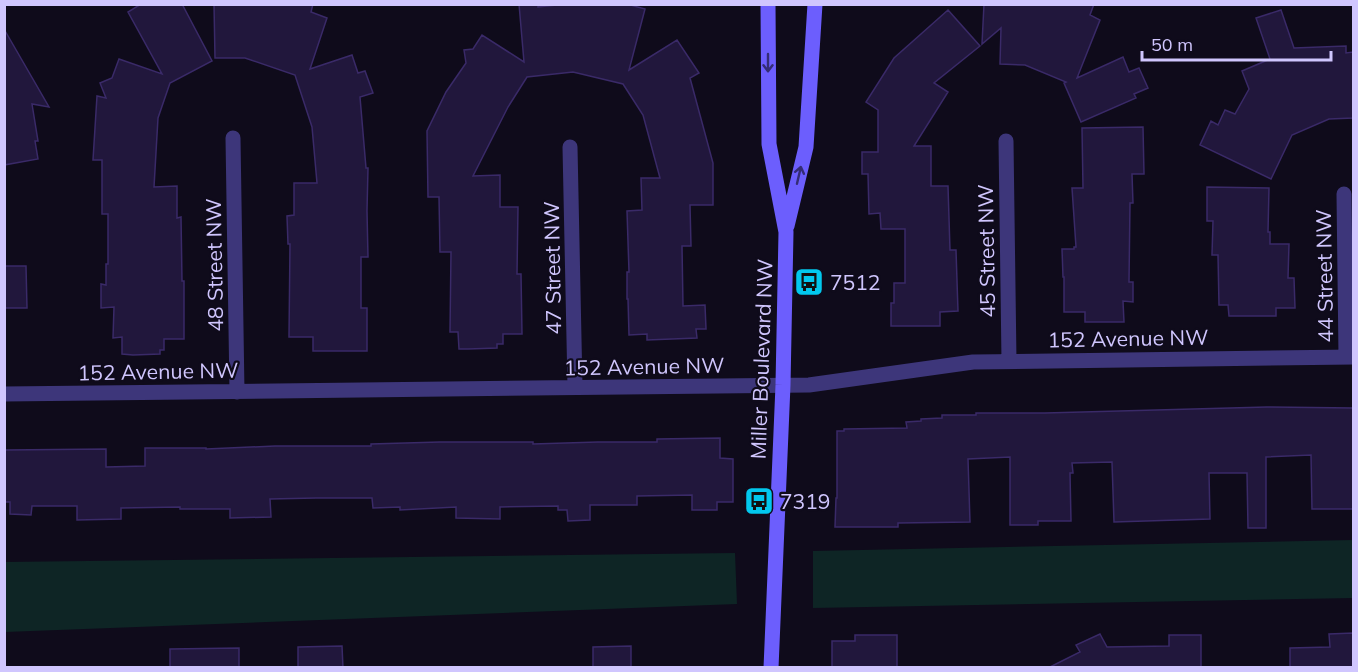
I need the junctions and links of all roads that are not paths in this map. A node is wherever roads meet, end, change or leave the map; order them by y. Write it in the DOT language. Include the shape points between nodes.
graph roads {
  1 [pos="768,4"];
  2 [pos="815,4"];
  3 [pos="233,138"];
  4 [pos="1006,141"];
  5 [pos="570,147"];
  6 [pos="1344,194"];
  7 [pos="786,232"];
  8 [pos="1350,357"];
  9 [pos="1009,361"];
  10 [pos="783,385"];
  11 [pos="575,387"];
  12 [pos="237,392"];
  13 [pos="4,394"];
  14 [pos="771,668"];
  1 -- 7 [label="street, Miller Boulevard NW, one-way" via="769,144"];
  7 -- 2 [label="street, Miller Boulevard NW, one-way" via="806,147"];
  3 -- 12 [label="street, 48 Street NW"];
  4 -- 9 [label="street, 45 Street NW"];
  5 -- 11 [label="street, 47 Street NW"];
  6 -- 8 [label="street, 44 Street NW"];
  7 -- 10 [label="street, Miller Boulevard NW"];
  8 -- 9 [label="street, 152 Avenue NW"];
  9 -- 10 [label="street, 152 Avenue NW" via="952,364 822,384"];
  10 -- 11 [label="street, 152 Avenue NW"];
  10 -- 14 [label="street, Miller Boulevard NW"];
  11 -- 12 [label="street, 152 Avenue NW"];
  12 -- 13 [label="street, 152 Avenue NW"];
}
